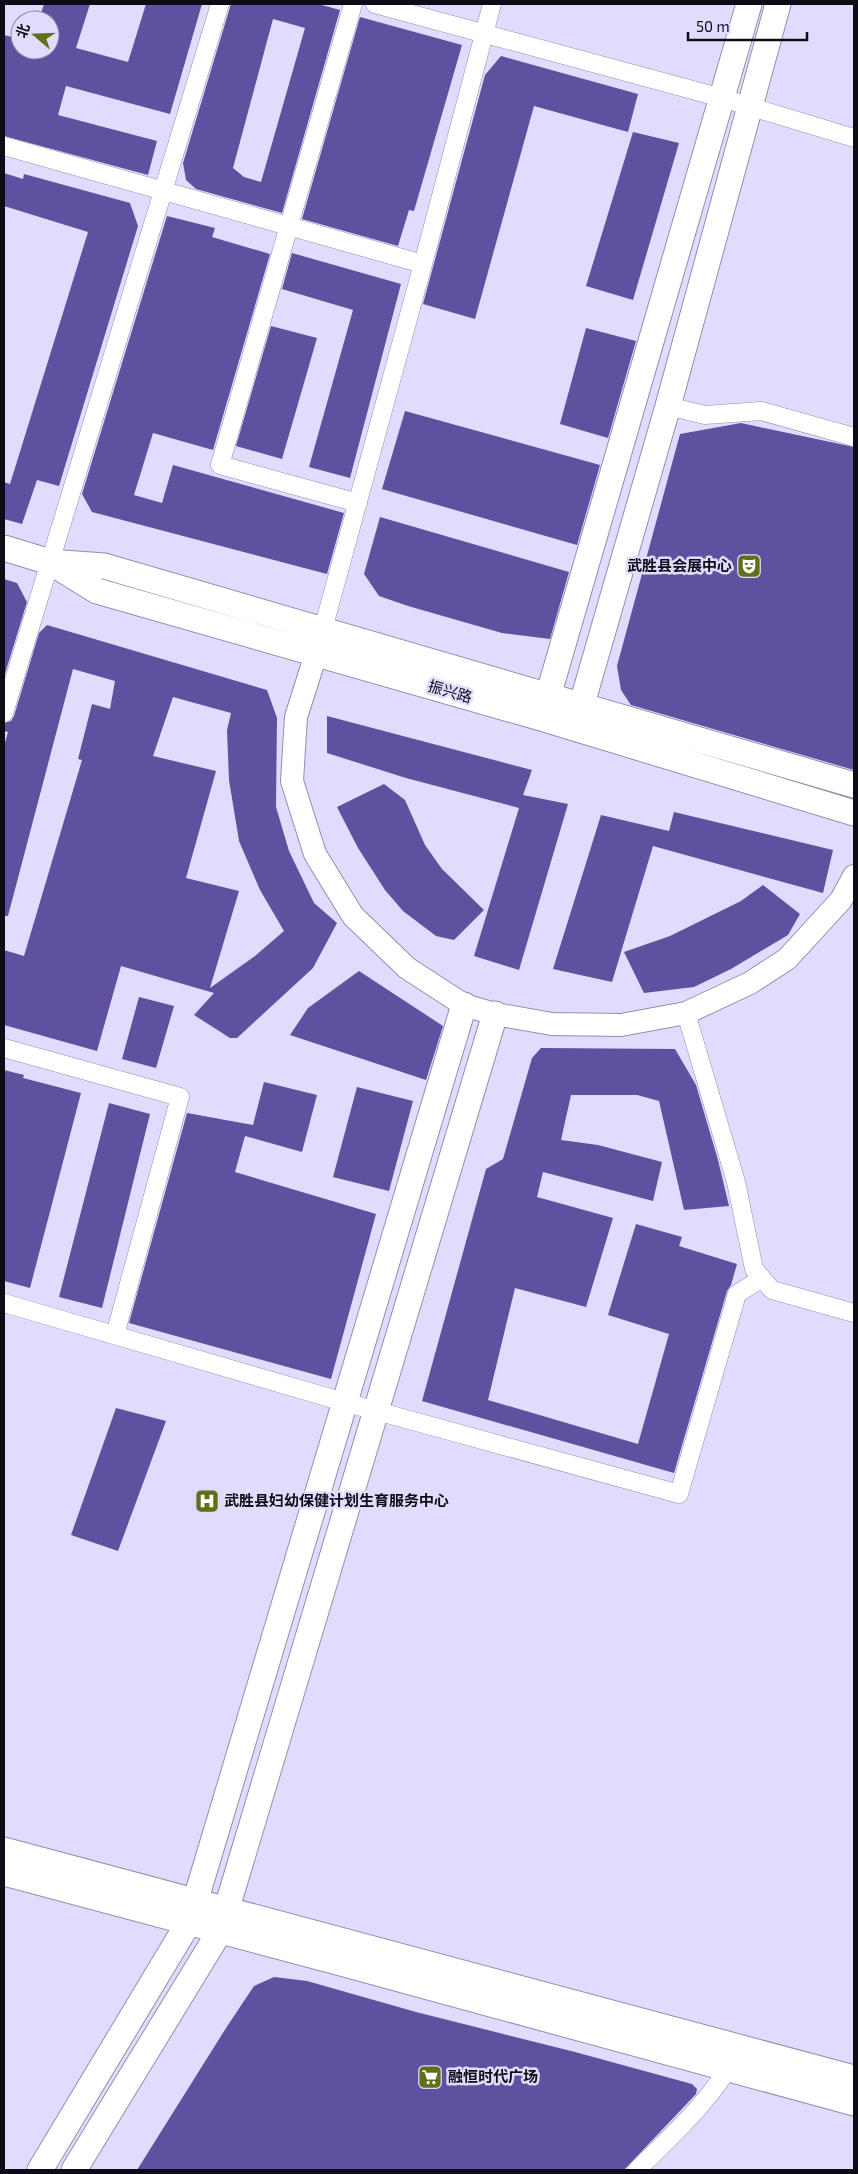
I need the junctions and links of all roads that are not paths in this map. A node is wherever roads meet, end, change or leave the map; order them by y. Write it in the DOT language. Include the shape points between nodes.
graph roads {
  1 [pos="220,4"];
  2 [pos="353,4"];
  3 [pos="375,4"];
  4 [pos="492,4"];
  5 [pos="748,4"];
  6 [pos="778,4"];
  7 [pos="484,33"];
  8 [pos="722,98"];
  9 [pos="749,106"];
  10 [pos="854,138"];
  11 [pos="4,146"];
  12 [pos="163,191"];
  13 [pos="289,226"];
  14 [pos="424,264"];
  15 [pos="668,406"];
  16 [pos="854,436"];
  17 [pos="358,504"];
  18 [pos="4,548"];
  19 [pos="50,562"];
  20 [pos="319,643"];
  21 [pos="550,695"];
  22 [pos="582,705"];
  23 [pos="4,713"];
  24 [pos="541,718"];
  25 [pos="575,729"];
  26 [pos="854,785"];
  27 [pos="854,813"];
  28 [pos="854,876"];
  29 [pos="464,1005"];
  30 [pos="686,1013"];
  31 [pos="495,1014"];
  32 [pos="4,1048"];
  33 [pos="762,1278"];
  34 [pos="4,1303"];
  35 [pos="854,1313"];
  36 [pos="116,1335"];
  37 [pos="344,1402"];
  38 [pos="377,1412"];
  39 [pos="4,1850"];
  40 [pos="4,1874"];
  41 [pos="191,1912"];
  42 [pos="223,1920"];
  43 [pos="733,2058"];
  44 [pos="854,2078"];
  45 [pos="854,2103"];
  46 [pos="40,2170"];
  47 [pos="74,2170"];
  48 [pos="637,2170"];
  1 -- 12 [label="street"];
  2 -- 13 [label="street"];
  3 -- 7 [label="street"];
  4 -- 7 [label="street"];
  5 -- 8 [label="main road"];
  6 -- 9 [label="main road"];
  7 -- 8 [label="street"];
  7 -- 14 [label="street"];
  8 -- 9 [label="street"];
  8 -- 21 [label="main road"];
  9 -- 10 [label="street"];
  9 -- 15 [label="main road"];
  11 -- 12 [label="street"];
  12 -- 13 [label="street"];
  12 -- 19 [label="street"];
  13 -- 14 [label="street"];
  13 -- 17 [label="street" via="220,465"];
  14 -- 17 [label="street"];
  15 -- 16 [label="street" via="705,415 760,411"];
  15 -- 22 [label="main road"];
  17 -- 20 [label="street"];
  18 -- 19 [label="main road, 振兴路"];
  19 -- 20 [label="main road, 振兴路" via="97,591"];
  19 -- 23 [label="street"];
  20 -- 21 [label="main road, 振兴路"];
  20 -- 24 [label="main road, 振兴路"];
  20 -- 29 [label="street" via="296,717 292,781 315,854 353,916 408,968"];
  21 -- 22 [label="main road, 振兴路"];
  21 -- 24 [label="main road"];
  22 -- 25 [label="main road"];
  22 -- 26 [label="main road, 振兴路"];
  24 -- 25 [label="main road, 振兴路"];
  25 -- 27 [label="main road, 振兴路"];
  28 -- 30 [label="street" via="841,900 787,959 750,983"];
  29 -- 31 [label="street"];
  29 -- 37 [label="main road"];
  30 -- 31 [label="street" via="620,1025 552,1024"];
  30 -- 33 [label="street" via="736,1182 754,1269"];
  31 -- 38 [label="main road"];
  32 -- 36 [label="street" via="180,1097"];
  33 -- 35 [label="street" via="772,1290"];
  33 -- 38 [label="street" via="737,1294 679,1494"];
  34 -- 36 [label="street"];
  36 -- 37 [label="street"];
  37 -- 38 [label="street"];
  37 -- 41 [label="main road"];
  38 -- 42 [label="main road"];
  39 -- 41 [label="main road"];
  40 -- 41 [label="main road"];
  41 -- 42 [label="main road"];
  41 -- 46 [label="main road"];
  42 -- 43 [label="main road"];
  42 -- 47 [label="main road"];
  43 -- 44 [label="main road"];
  43 -- 45 [label="main road"];
  43 -- 48 [label="street" via="692,2113"];
}
